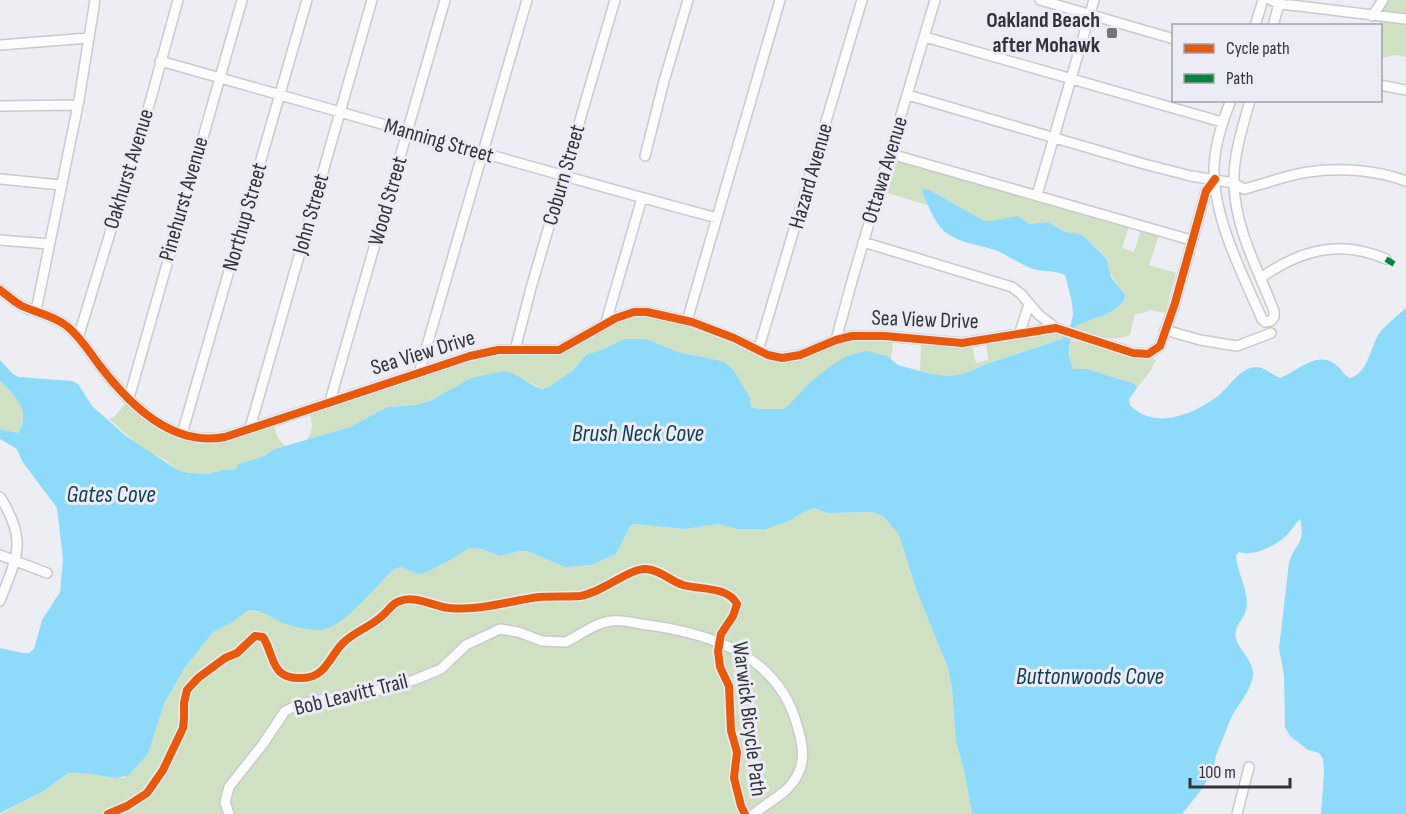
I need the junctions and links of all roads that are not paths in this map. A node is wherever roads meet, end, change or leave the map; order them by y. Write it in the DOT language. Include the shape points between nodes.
graph roads {
  1 [pos="95,0"];
  2 [pos="178,0"];
  3 [pos="242,0"];
  4 [pos="307,0"];
  5 [pos="372,0"];
  6 [pos="446,0"];
  7 [pos="527,0"];
  8 [pos="615,0"];
  9 [pos="688,0"];
  10 [pos="780,0"];
  11 [pos="862,0"];
  12 [pos="934,0"];
  13 [pos="1040,0"];
  14 [pos="1094,0"];
  15 [pos="1263,0"];
  16 [pos="1383,0"];
  17 [pos="1277,1"];
  18 [pos="1089,14"];
  19 [pos="1372,16"];
  20 [pos="1406,19"];
  21 [pos="1256,24"];
  22 [pos="1273,24"];
  23 [pos="925,37"];
  24 [pos="89,38"];
  25 [pos="1172,39"];
  26 [pos="0,45"];
  27 [pos="160,62"];
  28 [pos="219,78"];
  29 [pos="1070,79"];
  30 [pos="1382,85"];
  31 [pos="1406,90"];
  32 [pos="279,94"];
  33 [pos="908,95"];
  34 [pos="1231,102"];
  35 [pos="1250,102"];
  36 [pos="77,105"];
  37 [pos="0,106"];
  38 [pos="341,112"];
  39 [pos="1222,122"];
  40 [pos="408,132"];
  41 [pos="1054,138"];
  42 [pos="482,154"];
  43 [pos="891,154"];
  44 [pos="645,156"];
  45 [pos="564,175"];
  46 [pos="1215,179"];
  47 [pos="0,180"];
  48 [pos="1406,182"];
  49 [pos="1234,183"];
  50 [pos="61,185"];
  51 [pos="1037,195"];
  52 [pos="642,198"];
  53 [pos="717,218"];
  54 [pos="0,240"];
  55 [pos="1191,240"];
  56 [pos="864,242"];
  57 [pos="49,244"];
  58 [pos="1386,259"];
  59 [pos="1262,277"];
  60 [pos="0,290"];
  61 [pos="1029,304"];
  62 [pos="36,311"];
  63 [pos="687,321"];
  64 [pos="606,322"];
  65 [pos="1060,329"];
  66 [pos="1165,330"];
  67 [pos="1020,332"];
  68 [pos="1271,333"];
  69 [pos="78,338"];
  70 [pos="836,340"];
  71 [pos="515,350"];
  72 [pos="758,351"];
  73 [pos="419,373"];
  74 [pos="129,398"];
  75 [pos="330,401"];
  76 [pos="250,428"];
  77 [pos="182,434"];
  78 [pos="0,497"];
  79 [pos="0,555"];
  80 [pos="16,561"];
  81 [pos="48,573"];
  82 [pos="0,601"];
  83 [pos="1249,767"];
  84 [pos="229,814"];
  85 [pos="754,814"];
  86 [pos="1237,814"];
  1 -- 24 [label="street"];
  2 -- 27 [label="street, Oakhurst Avenue"];
  3 -- 28 [label="street, Pinehurst Avenue"];
  4 -- 32 [label="street, Northup Street"];
  5 -- 38 [label="street, John Street"];
  6 -- 40 [label="street, Wood Street"];
  7 -- 42 [label="street"];
  8 -- 45 [label="street, Coburn Street"];
  9 -- 44 [label="street"];
  10 -- 53 [label="street"];
  11 -- 72 [label="street, Hazard Avenue"];
  12 -- 23 [label="street, Ottawa Avenue"];
  13 -- 18 [label="street"];
  14 -- 18 [label="street"];
  15 -- 21 [label="street"];
  16 -- 19 [label="street"];
  17 -- 19 [label="street"];
  17 -- 22 [label="street"];
  18 -- 25 [label="street"];
  18 -- 29 [label="street"];
  19 -- 20 [label="street"];
  23 -- 29 [label="street"];
  23 -- 33 [label="street, Ottawa Avenue"];
  24 -- 26 [label="street"];
  24 -- 36 [label="street"];
  27 -- 28 [label="street, Manning Street"];
  27 -- 69 [label="street, Oakhurst Avenue"];
  28 -- 32 [label="street, Manning Street"];
  28 -- 74 [label="street, Pinehurst Avenue"];
  29 -- 39 [label="street"];
  29 -- 41 [label="street"];
  30 -- 31 [label="street"];
  32 -- 38 [label="street, Manning Street"];
  32 -- 77 [label="street, Northup Street"];
  33 -- 41 [label="street"];
  33 -- 43 [label="street, Ottawa Avenue"];
  34 -- 39 [label="street"];
  35 -- 49 [label="street"];
  36 -- 37 [label="street"];
  36 -- 50 [label="street"];
  38 -- 40 [label="street, Manning Street"];
  38 -- 76 [label="street, John Street"];
  39 -- 46 [label="street"];
  40 -- 42 [label="street, Manning Street"];
  40 -- 75 [label="street, Wood Street"];
  41 -- 46 [label="street" via="1191,176"];
  41 -- 51 [label="street"];
  42 -- 45 [label="street, Manning Street"];
  42 -- 73 [label="street"];
  43 -- 51 [label="street"];
  43 -- 56 [label="street, Ottawa Avenue"];
  45 -- 52 [label="street, Manning Street"];
  45 -- 71 [label="street, Coburn Street"];
  46 -- 49 [label="street"];
  46 -- 55 [label="street, Sea View Drive" via="1206,191"];
  46 -- 59 [label="street" via="1226,237 1265,322 1271,321 1274,311"];
  47 -- 50 [label="street"];
  48 -- 49 [label="street" via="1348,170 1307,172 1244,189"];
  49 -- 59 [label="street" via="1242,233"];
  50 -- 57 [label="street"];
  51 -- 55 [label="street"];
  52 -- 53 [label="street, Manning Street"];
  52 -- 64 [label="street"];
  53 -- 63 [label="street"];
  54 -- 57 [label="street"];
  55 -- 66 [label="street, Sea View Drive"];
  56 -- 61 [label="street" via="1004,284"];
  56 -- 70 [label="street, Ottawa Avenue"];
  57 -- 62 [label="street"];
  58 -- 59 [label="street" via="1359,250 1317,250 1283,262"];
  60 -- 62 [label="street, Sea View Drive"];
  61 -- 65 [label="street"];
  61 -- 67 [label="street"];
  62 -- 69 [label="street, Sea View Drive" via="67,326"];
  63 -- 64 [label="street, Sea View Drive" via="634,312"];
  63 -- 72 [label="street, Sea View Drive"];
  64 -- 71 [label="street, Sea View Drive" via="560,350"];
  65 -- 66 [label="street, Sea View Drive" via="1144,355 1160,346"];
  65 -- 67 [label="street, Sea View Drive"];
  66 -- 68 [label="street" via="1238,346"];
  67 -- 70 [label="street, Sea View Drive" via="962,343 875,336"];
  69 -- 74 [label="street, Sea View Drive"];
  70 -- 72 [label="street, Sea View Drive" via="792,357"];
  71 -- 73 [label="street, Sea View Drive" via="484,352"];
  73 -- 75 [label="street, Sea View Drive"];
  74 -- 77 [label="street, Sea View Drive" via="157,422"];
  75 -- 76 [label="street, Sea View Drive"];
  76 -- 77 [label="street, Sea View Drive" via="209,440"];
  78 -- 80 [label="street" via="17,531"];
  79 -- 80 [label="street"];
  80 -- 81 [label="street"];
  80 -- 82 [label="street"];
  83 -- 86 [label="street"];
  84 -- 85 [label="street, Bob Leavitt Trail" via="225,802 229,787 285,711 300,704 372,692 414,680 441,669 466,645 500,629 559,643 616,621 675,630 725,645 761,667 783,692 794,713 802,760 791,786"];
}
